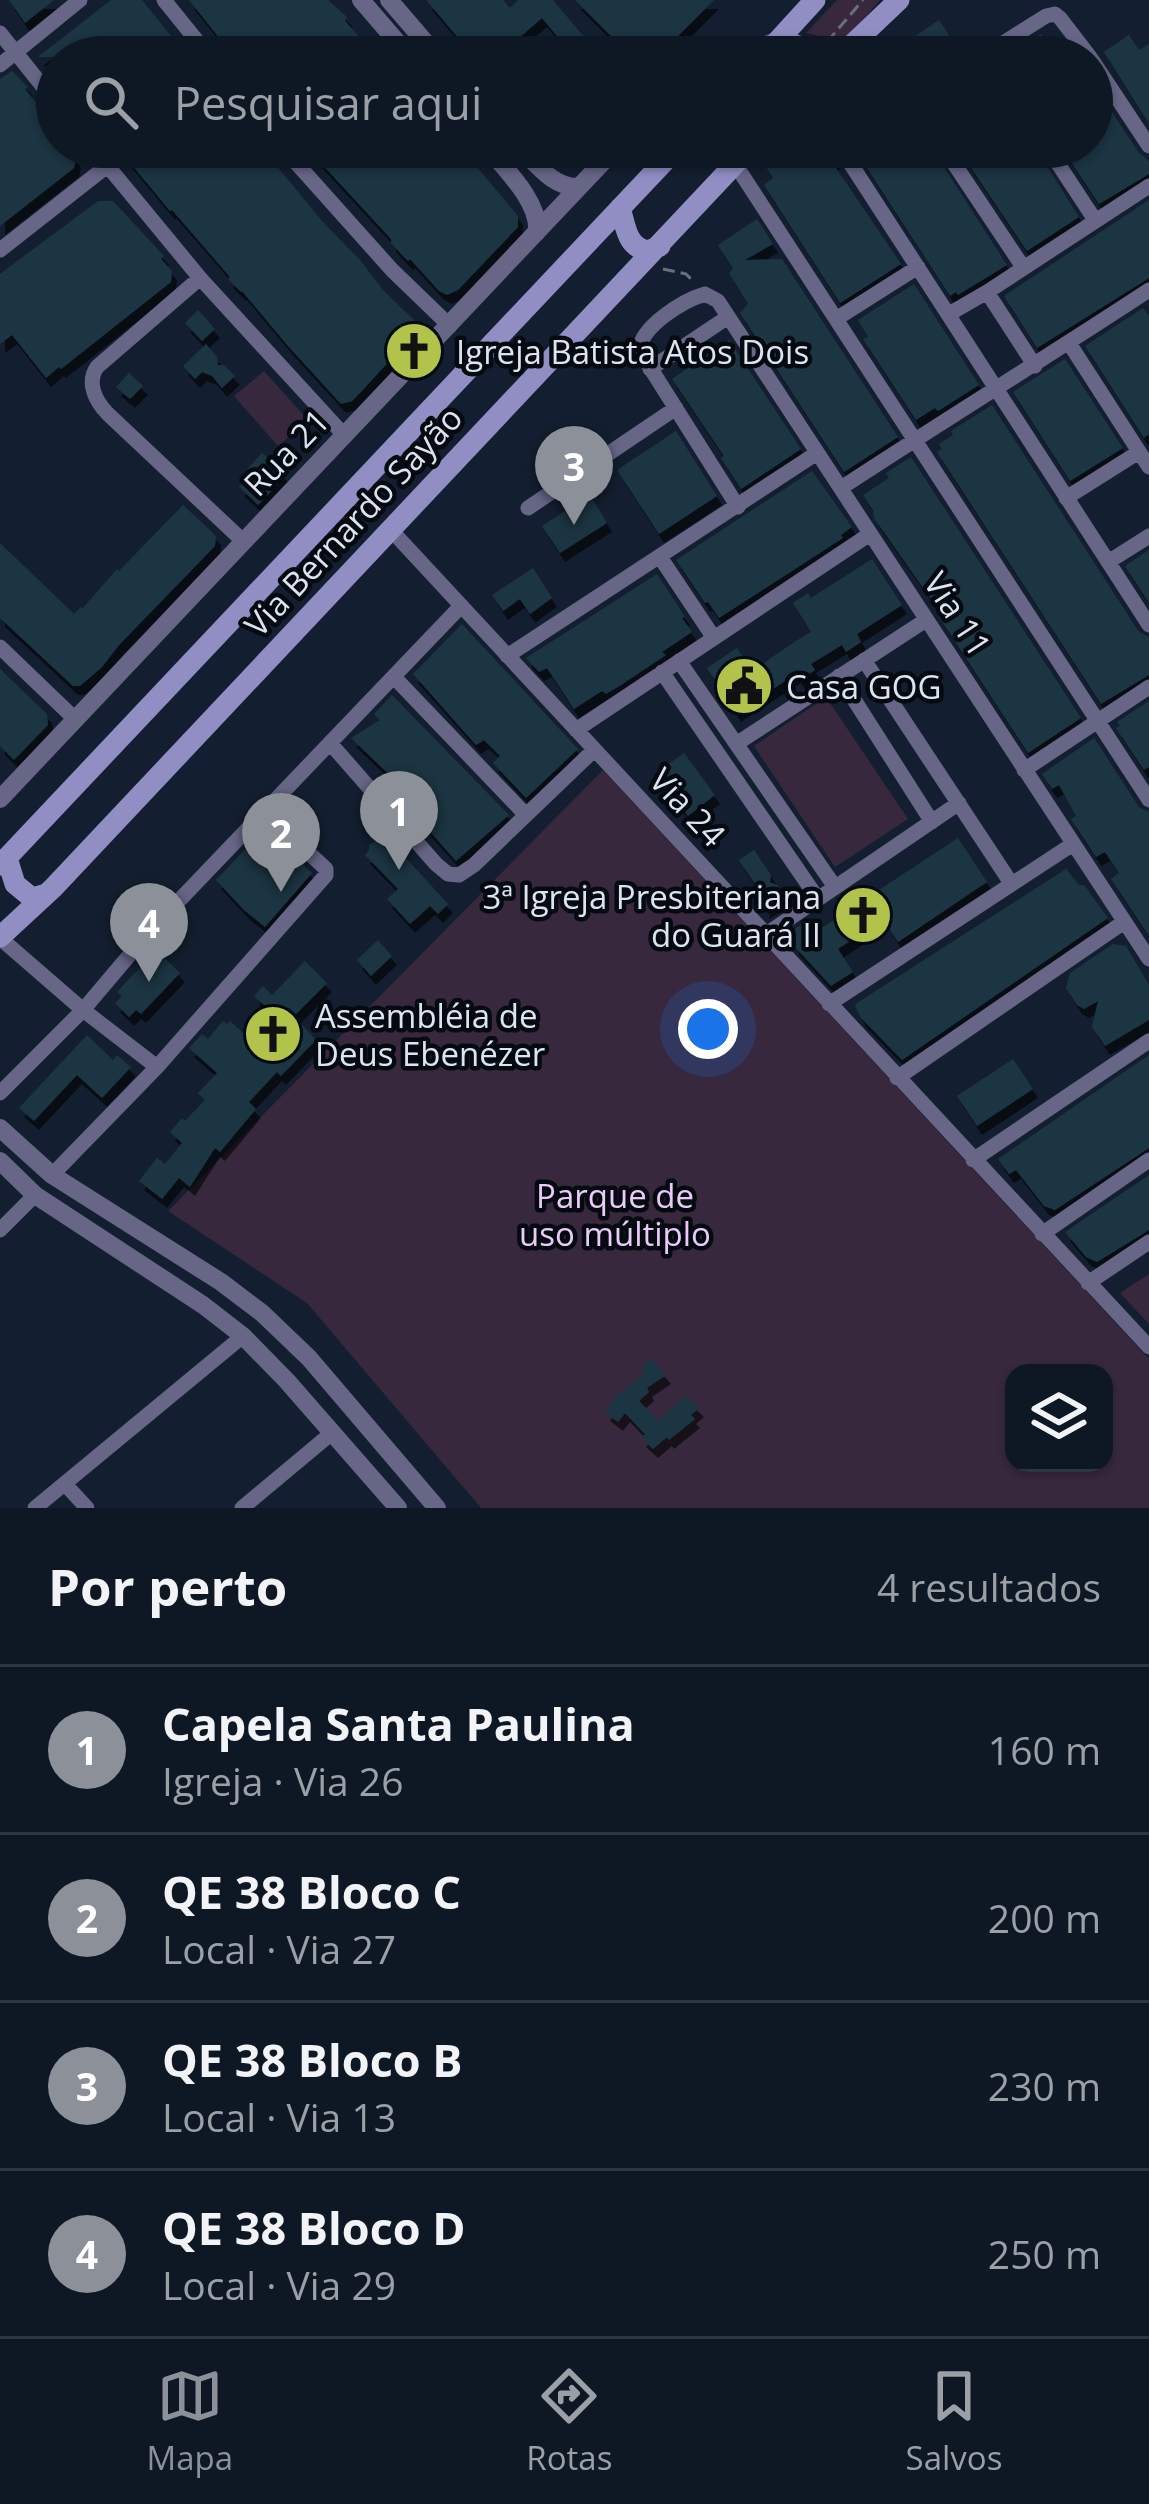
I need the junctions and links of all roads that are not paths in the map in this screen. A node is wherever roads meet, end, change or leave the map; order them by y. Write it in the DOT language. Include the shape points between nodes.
graph roads {
  1 [pos="80,0"];
  2 [pos="164,0"];
  3 [pos="362,0"];
  4 [pos="389,0"];
  5 [pos="815,0"];
  6 [pos="898,0"];
  7 [pos="0,33"];
  8 [pos="193,36"];
  9 [pos="392,36"];
  10 [pos="420,36"];
  11 [pos="782,36"];
  12 [pos="848,36"];
  13 [pos="1016,36"];
  14 [pos="1074,36"];
  15 [pos="15,52"];
  16 [pos="0,65"];
  17 [pos="36,78"];
  18 [pos="1113,91"];
  19 [pos="1149,146"];
  20 [pos="104,168"];
  21 [pos="109,168"];
  22 [pos="301,168"];
  23 [pos="503,168"];
  24 [pos="541,168"];
  25 [pos="597,168"];
  26 [pos="658,168"];
  27 [pos="733,168"];
  28 [pos="751,168"];
  29 [pos="853,168"];
  30 [pos="957,168"];
  31 [pos="1062,168"];
  32 [pos="1149,186"];
  33 [pos="579,187"];
  34 [pos="620,208"];
  35 [pos="1095,220"];
  36 [pos="537,232"];
  37 [pos="0,250"];
  38 [pos="653,253"];
  39 [pos="1024,266"];
  40 [pos="918,267"];
  41 [pos="200,278"];
  42 [pos="987,292"];
  43 [pos="1147,296"];
  44 [pos="949,314"];
  45 [pos="728,317"];
  46 [pos="836,319"];
  47 [pos="450,326"];
  48 [pos="1069,343"];
  49 [pos="1035,366"];
  50 [pos="650,369"];
  51 [pos="995,386"];
  52 [pos="676,408"];
  53 [pos="344,435"];
  54 [pos="914,439"];
  55 [pos="1139,452"];
  56 [pos="817,453"];
  57 [pos="1149,467"];
  58 [pos="841,488"];
  59 [pos="1066,499"];
  60 [pos="738,507"];
  61 [pos="528,508"];
  62 [pos="391,530"];
  63 [pos="870,534"];
  64 [pos="1149,536"];
  65 [pos="243,541"];
  66 [pos="660,557"];
  67 [pos="1108,562"];
  68 [pos="461,606"];
  69 [pos="926,620"];
  70 [pos="1149,625"];
  71 [pos="714,638"];
  72 [pos="0,647"];
  73 [pos="507,656"];
  74 [pos="864,660"];
  75 [pos="679,661"];
  76 [pos="662,673"];
  77 [pos="839,676"];
  78 [pos="394,677"];
  79 [pos="1149,687"];
  80 [pos="76,720"];
  81 [pos="1097,721"];
  82 [pos="576,730"];
  83 [pos="330,743"];
  84 [pos="736,744"];
  85 [pos="594,750"];
  86 [pos="1024,770"];
  87 [pos="0,800"];
  88 [pos="1149,800"];
  89 [pos="959,803"];
  90 [pos="265,812"];
  91 [pos="525,814"];
  92 [pos="932,822"];
  93 [pos="1073,844"];
  94 [pos="3,862"];
  95 [pos="1011,883"];
  96 [pos="836,887"];
  97 [pos="53,888"];
  98 [pos="818,898"];
  99 [pos="1124,922"];
  100 [pos="2,929"];
  101 [pos="765,935"];
  102 [pos="1149,959"];
  103 [pos="829,1004"];
  104 [pos="83,1010"];
  105 [pos="1149,1041"];
  106 [pos="158,1067"];
  107 [pos="898,1078"];
  108 [pos="0,1093"];
  109 [pos="0,1128"];
  110 [pos="973,1160"];
  111 [pos="1149,1160"];
  112 [pos="0,1161"];
  113 [pos="52,1175"];
  114 [pos="35,1195"];
  115 [pos="0,1230"];
  116 [pos="1042,1234"];
  117 [pos="147,1235"];
  118 [pos="1149,1242"];
  119 [pos="167,1248"];
  120 [pos="132,1259"];
  121 [pos="154,1272"];
  122 [pos="1088,1283"];
  123 [pos="243,1336"];
  124 [pos="1149,1347"];
  125 [pos="333,1432"];
  126 [pos="64,1484"];
  127 [pos="391,1506"];
  128 [pos="35,1508"];
  129 [pos="86,1508"];
  130 [pos="242,1508"];
  131 [pos="437,1508"];
  1 -- 15 [label="street"];
  2 -- 8 [label="street"];
  3 -- 9 [label="street"];
  4 -- 10 [label="street"];
  5 -- 11 [label="main road"];
  6 -- 12 [label="main road"];
  7 -- 15 [label="street"];
  13 -- 14 [label="street" via="1055,14"];
  15 -- 16 [label="street"];
  15 -- 17 [label="street"];
  18 -- 19 [label="street"];
  20 -- 37 [label="street"];
  21 -- 41 [label="street"];
  22 -- 47 [label="street"];
  23 -- 36 [label="street" via="526,197"];
  24 -- 33 [label="street" via="555,182"];
  25 -- 33 [label="street, Rua 21"];
  26 -- 34 [label="main road, Via Bernardo Sayão"];
  27 -- 38 [label="main road, Via Bernardo Sayão"];
  28 -- 46 [label="street"];
  29 -- 40 [label="street"];
  30 -- 39 [label="street"];
  31 -- 35 [label="street"];
  32 -- 35 [label="street"];
  33 -- 36 [label="street, Rua 21"];
  34 -- 38 [label="main road" via="634,245"];
  34 -- 94 [label="main road, Via Bernardo Sayão"];
  35 -- 39 [label="street"];
  36 -- 47 [label="street, Rua 21"];
  38 -- 62 [label="main road, Via Bernardo Sayão"];
  39 -- 42 [label="street"];
  40 -- 44 [label="street"];
  40 -- 46 [label="street"];
  41 -- 53 [label="street"];
  41 -- 65 [label="street" via="97,367 93,389 100,406"];
  42 -- 44 [label="street"];
  42 -- 49 [label="street"];
  43 -- 48 [label="street"];
  44 -- 51 [label="street"];
  45 -- 50 [label="street"];
  45 -- 50 [label="street, Via 11" via="711,298 695,297 641,337 638,350"];
  45 -- 56 [label="street, Via 11"];
  46 -- 54 [label="street"];
  47 -- 53 [label="street, Rua 21"];
  48 -- 49 [label="street"];
  48 -- 55 [label="street"];
  49 -- 51 [label="street"];
  50 -- 52 [label="street"];
  51 -- 54 [label="street"];
  51 -- 59 [label="street"];
  52 -- 60 [label="street"];
  52 -- 61 [label="street"];
  53 -- 65 [label="street, Rua 21"];
  54 -- 58 [label="street"];
  54 -- 81 [label="street"];
  55 -- 57 [label="street"];
  55 -- 59 [label="street"];
  56 -- 58 [label="street, Via 11"];
  56 -- 60 [label="street"];
  58 -- 63 [label="street, Via 11"];
  59 -- 67 [label="street"];
  60 -- 66 [label="street"];
  62 -- 68 [label="street, Via 24"];
  62 -- 97 [label="main road, Via Bernardo Sayão"];
  63 -- 69 [label="street, Via 11"];
  63 -- 71 [label="street"];
  64 -- 67 [label="street"];
  65 -- 80 [label="street, Rua 21"];
  66 -- 71 [label="street"];
  66 -- 73 [label="street"];
  67 -- 70 [label="street"];
  68 -- 73 [label="street, Via 24"];
  68 -- 78 [label="street"];
  69 -- 74 [label="street"];
  69 -- 86 [label="street, Via 11"];
  71 -- 75 [label="street"];
  72 -- 80 [label="street"];
  73 -- 82 [label="street, Via 24"];
  74 -- 77 [label="street"];
  74 -- 89 [label="street"];
  75 -- 76 [label="street"];
  75 -- 84 [label="street"];
  76 -- 82 [label="street"];
  76 -- 98 [label="street"];
  77 -- 84 [label="street"];
  77 -- 92 [label="street"];
  78 -- 83 [label="street"];
  78 -- 91 [label="street"];
  79 -- 81 [label="street"];
  80 -- 87 [label="street, Rua 21"];
  81 -- 86 [label="street"];
  81 -- 88 [label="street"];
  82 -- 85 [label="street, Via 24"];
  83 -- 90 [label="street"];
  83 -- 91 [label="street" via="448,874 464,873"];
  84 -- 96 [label="street"];
  85 -- 91 [label="street"];
  85 -- 101 [label="street, Via 24"];
  86 -- 93 [label="street, Via 11"];
  89 -- 92 [label="street"];
  89 -- 95 [label="street"];
  90 -- 104 [label="street"];
  90 -- 106 [label="street" via="326,875"];
  92 -- 96 [label="street"];
  93 -- 95 [label="street"];
  93 -- 99 [label="street, Via 11"];
  94 -- 97 [label="main road" via="28,896"];
  95 -- 103 [label="street"];
  96 -- 98 [label="street"];
  97 -- 100 [label="main road, Via Bernardo Sayão"];
  98 -- 101 [label="street"];
  99 -- 102 [label="street, Via 11"];
  99 -- 107 [label="street"];
  100 -- 104 [label="street"];
  101 -- 103 [label="street, Via 24"];
  103 -- 107 [label="street, Via 24"];
  104 -- 106 [label="street"];
  104 -- 108 [label="street"];
  105 -- 110 [label="street"];
  106 -- 113 [label="street"];
  107 -- 110 [label="street, Via 24"];
  109 -- 113 [label="street"];
  110 -- 116 [label="street, Via 24"];
  111 -- 116 [label="street"];
  112 -- 114 [label="street"];
  113 -- 117 [label="street"];
  114 -- 115 [label="street"];
  114 -- 120 [label="street"];
  116 -- 122 [label="street, Via 24"];
  117 -- 119 [label="street"];
  117 -- 120 [label="street"];
  118 -- 122 [label="street"];
  119 -- 121 [label="street"];
  119 -- 131 [label="street" via="262,1312"];
  120 -- 121 [label="street"];
  121 -- 123 [label="street"];
  122 -- 124 [label="street, Via 24"];
  123 -- 125 [label="street"];
  123 -- 126 [label="street"];
  125 -- 127 [label="street"];
  125 -- 130 [label="street"];
  126 -- 128 [label="street"];
  126 -- 129 [label="street"];
}
